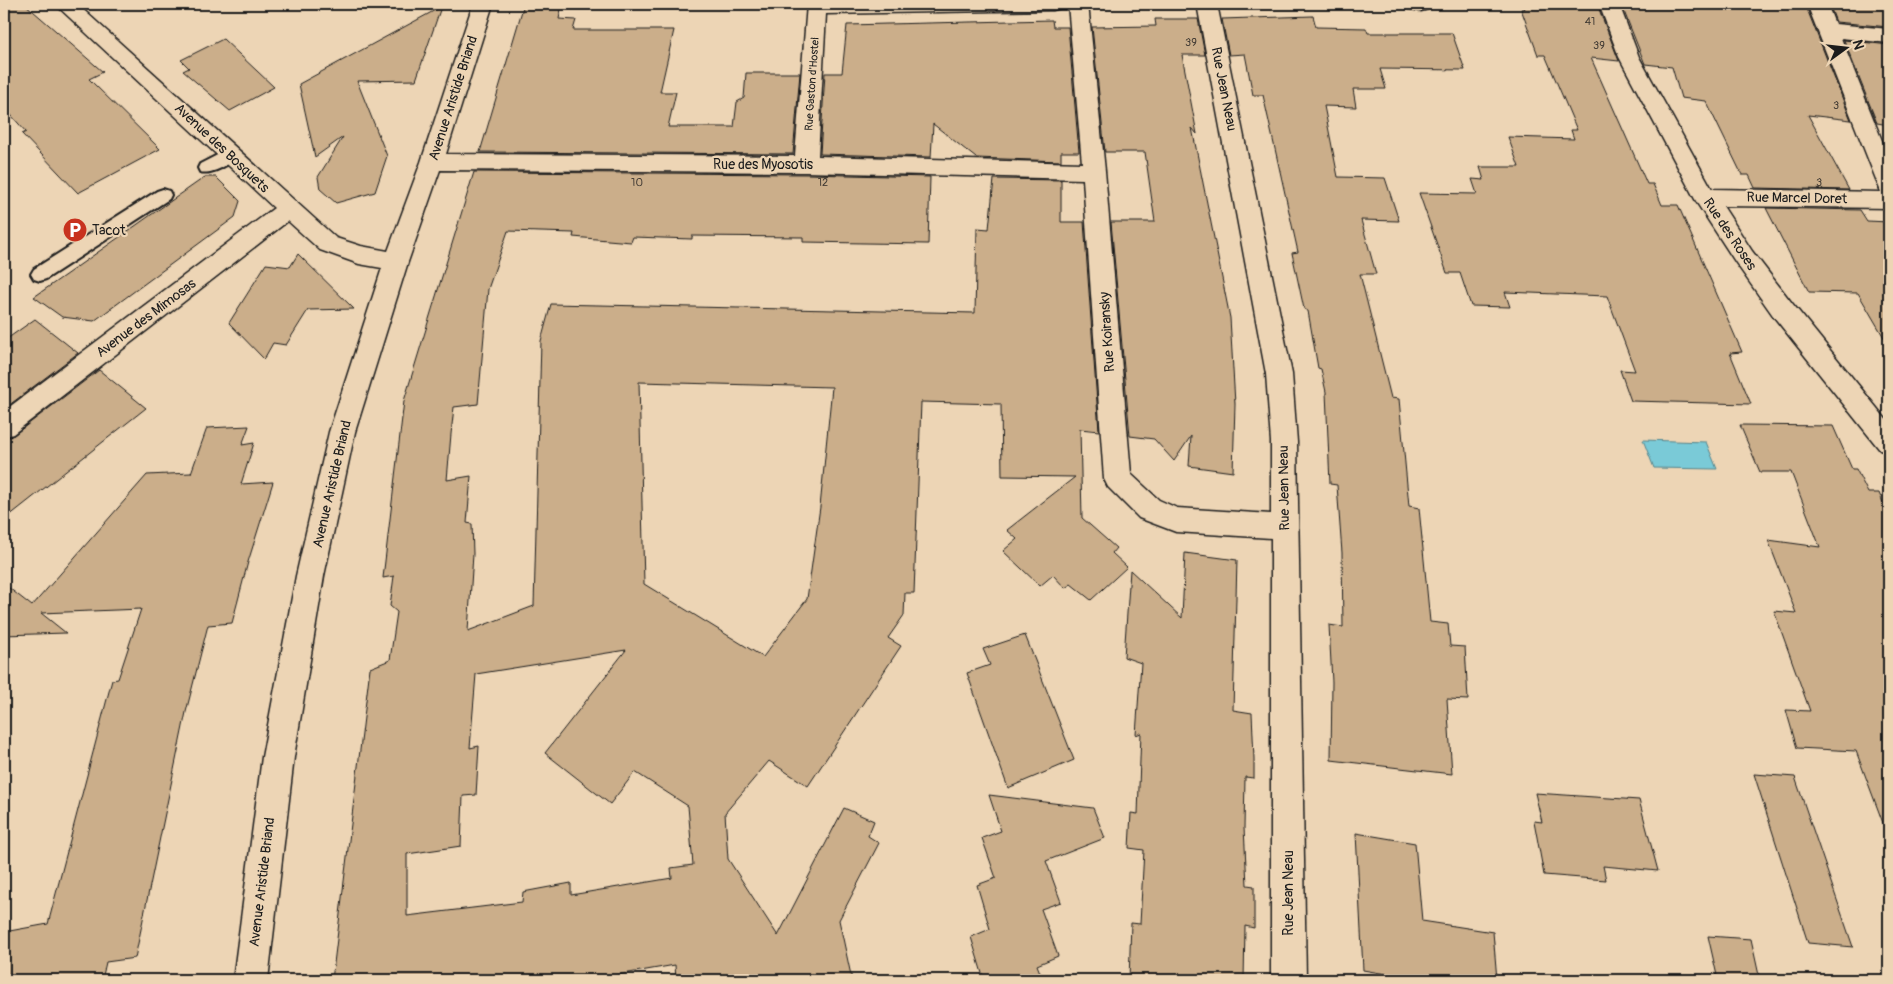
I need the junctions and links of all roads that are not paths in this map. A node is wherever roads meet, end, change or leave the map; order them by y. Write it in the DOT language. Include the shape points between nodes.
graph roads {
  1 [pos="65,4"];
  2 [pos="483,4"];
  3 [pos="1053,4"];
  4 [pos="1078,4"];
  5 [pos="1207,4"];
  6 [pos="1609,4"];
  7 [pos="1817,4"];
  8 [pos="817,6"];
  9 [pos="1827,30"];
  10 [pos="1889,36"];
  11 [pos="229,155"];
  12 [pos="432,162"];
  13 [pos="806,164"];
  14 [pos="206,168"];
  15 [pos="1094,172"];
  16 [pos="1889,186"];
  17 [pos="163,195"];
  18 [pos="1704,197"];
  19 [pos="1889,200"];
  20 [pos="288,210"];
  21 [pos="396,262"];
  22 [pos="40,274"];
  23 [pos="4,426"];
  24 [pos="1886,434"];
  25 [pos="1285,526"];
  26 [pos="250,980"];
  27 [pos="1289,980"];
  1 -- 11 [label="street, Avenue des Bosquets"];
  2 -- 12 [label="street, Avenue Aristide Briand"];
  3 -- 8 [label="street"];
  4 -- 15 [label="street, Rue Koiransky"];
  5 -- 25 [label="street, Rue Jean Neau" via="1279,374"];
  6 -- 18 [label="street, Rue des Roses" via="1630,57"];
  7 -- 9 [label="street"];
  8 -- 13 [label="street, Rue Gaston d'Hostel"];
  9 -- 10 [label="street"];
  9 -- 16 [label="street"];
  11 -- 14 [label="lane"];
  11 -- 20 [label="street, Avenue des Bosquets"];
  12 -- 13 [label="street, Rue des Myosotis"];
  12 -- 21 [label="street, Avenue Aristide Briand"];
  13 -- 15 [label="street, Rue des Myosotis"];
  15 -- 25 [label="street, Rue Koiransky" via="1118,479 1149,509 1176,520"];
  17 -- 22 [label="lane"];
  18 -- 19 [label="street, Rue Marcel Doret"];
  18 -- 24 [label="street, Rue des Roses" via="1761,280"];
  20 -- 21 [label="street, Avenue des Bosquets" via="328,244 359,255"];
  20 -- 23 [label="street, Avenue des Mimosas"];
  21 -- 26 [label="street, Avenue Aristide Briand" via="342,432 310,576 278,757"];
  25 -- 27 [label="street, Rue Jean Neau"];
}
